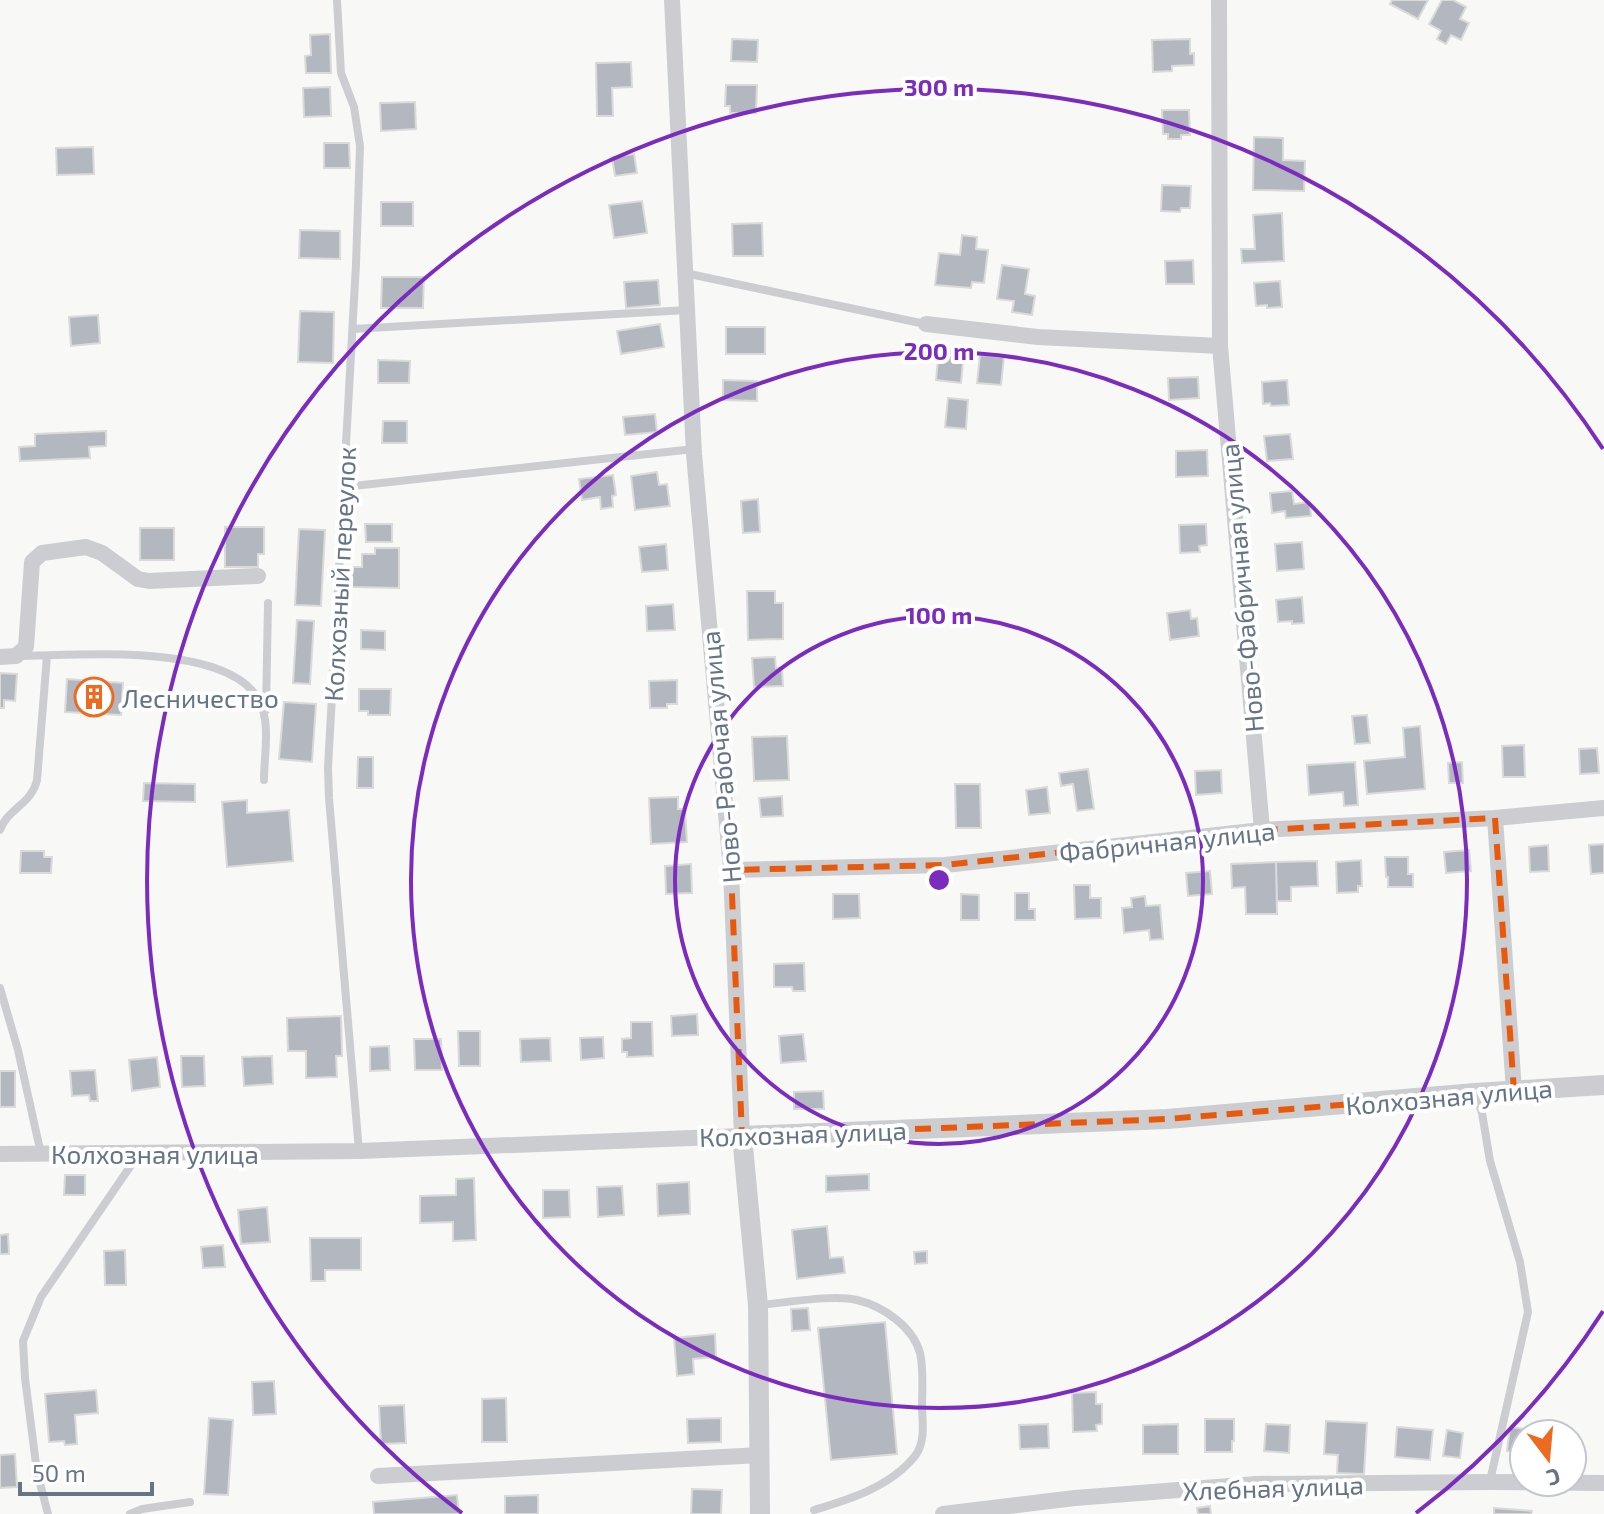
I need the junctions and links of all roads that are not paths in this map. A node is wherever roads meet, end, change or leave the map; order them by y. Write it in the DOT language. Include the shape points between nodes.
graph roads {
  1 [pos="337,0"];
  2 [pos="672,0"];
  3 [pos="1219,0"];
  4 [pos="685,273"];
  5 [pos="687,310"];
  6 [pos="926,324"];
  7 [pos="353,329"];
  8 [pos="1220,346"];
  9 [pos="694,449"];
  10 [pos="344,487"];
  11 [pos="258,576"];
  12 [pos="268,603"];
  13 [pos="47,656"];
  14 [pos="8,657"];
  15 [pos="265,723"];
  16 [pos="264,780"];
  17 [pos="1604,808"];
  18 [pos="1495,818"];
  19 [pos="0,830"];
  20 [pos="1262,830"];
  21 [pos="731,870"];
  22 [pos="0,988"];
  23 [pos="1604,1085"];
  24 [pos="1514,1091"];
  25 [pos="1475,1093"];
  26 [pos="742,1136"];
  27 [pos="359,1151"];
  28 [pos="0,1154"];
  29 [pos="41,1154"];
  30 [pos="138,1154"];
  31 [pos="758,1305"];
  32 [pos="760,1455"];
  33 [pos="378,1476"];
  34 [pos="1490,1482"];
  35 [pos="1604,1483"];
  36 [pos="190,1502"];
  37 [pos="814,1510"];
  38 [pos="48,1514"];
  39 [pos="130,1514"];
  40 [pos="760,1514"];
  41 [pos="943,1514"];
  1 -- 7 [label="lane, Колхозный переулок" via="341,73 354,107 360,146"];
  2 -- 4 [label="street, Ново-Рабочая улица"];
  3 -- 8 [label="street, Ново-Фабричная улица"];
  4 -- 5 [label="street, Ново-Рабочая улица"];
  4 -- 6 [label="lane"];
  5 -- 7 [label="lane"];
  5 -- 9 [label="street, Ново-Рабочая улица"];
  6 -- 8 [label="street" via="1038,337"];
  7 -- 10 [label="lane, Колхозный переулок"];
  8 -- 20 [label="street, Ново-Фабричная улица"];
  9 -- 10 [label="lane"];
  9 -- 21 [label="street, Ново-Рабочая улица"];
  10 -- 27 [label="lane, Колхозный переулок" via="328,768"];
  11 -- 14 [label="street" via="149,581 86,547 42,553 32,562 26,647"];
  12 -- 15 [label="lane"];
  13 -- 14 [label="lane"];
  13 -- 15 [label="lane" via="145,655 223,671 249,686"];
  13 -- 19 [label="lane" via="34,792 4,819"];
  15 -- 16 [label="lane"];
  17 -- 18 [label="street, Фабричная улица"];
  18 -- 20 [label="street, Фабричная улица"];
  18 -- 24 [label="street"];
  20 -- 21 [label="street, Фабричная улица" via="945,865"];
  21 -- 26 [label="street, Ново-Рабочая улица"];
  22 -- 29 [label="lane"];
  23 -- 24 [label="street, Колхозная улица"];
  24 -- 25 [label="street, Колхозная улица"];
  25 -- 26 [label="street, Колхозная улица" via="1167,1119"];
  25 -- 34 [label="lane" via="1528,1312"];
  26 -- 27 [label="street, Колхозная улица"];
  26 -- 31 [label="street, Ново-Рабочая улица"];
  27 -- 30 [label="street, Колхозная улица"];
  28 -- 29 [label="street, Колхозная улица"];
  29 -- 30 [label="street, Колхозная улица"];
  30 -- 38 [label="lane" via="41,1297 23,1341 37,1472"];
  31 -- 32 [label="street, Ново-Рабочая улица"];
  31 -- 37 [label="lane" via="859,1300 899,1322 921,1356 923,1437 918,1453 883,1483"];
  32 -- 33 [label="street"];
  32 -- 40 [label="street, Ново-Рабочая улица"];
  34 -- 35 [label="street, Хлебная улица"];
  34 -- 41 [label="street, Хлебная улица" via="1256,1484"];
  36 -- 39 [label="lane"];
}
